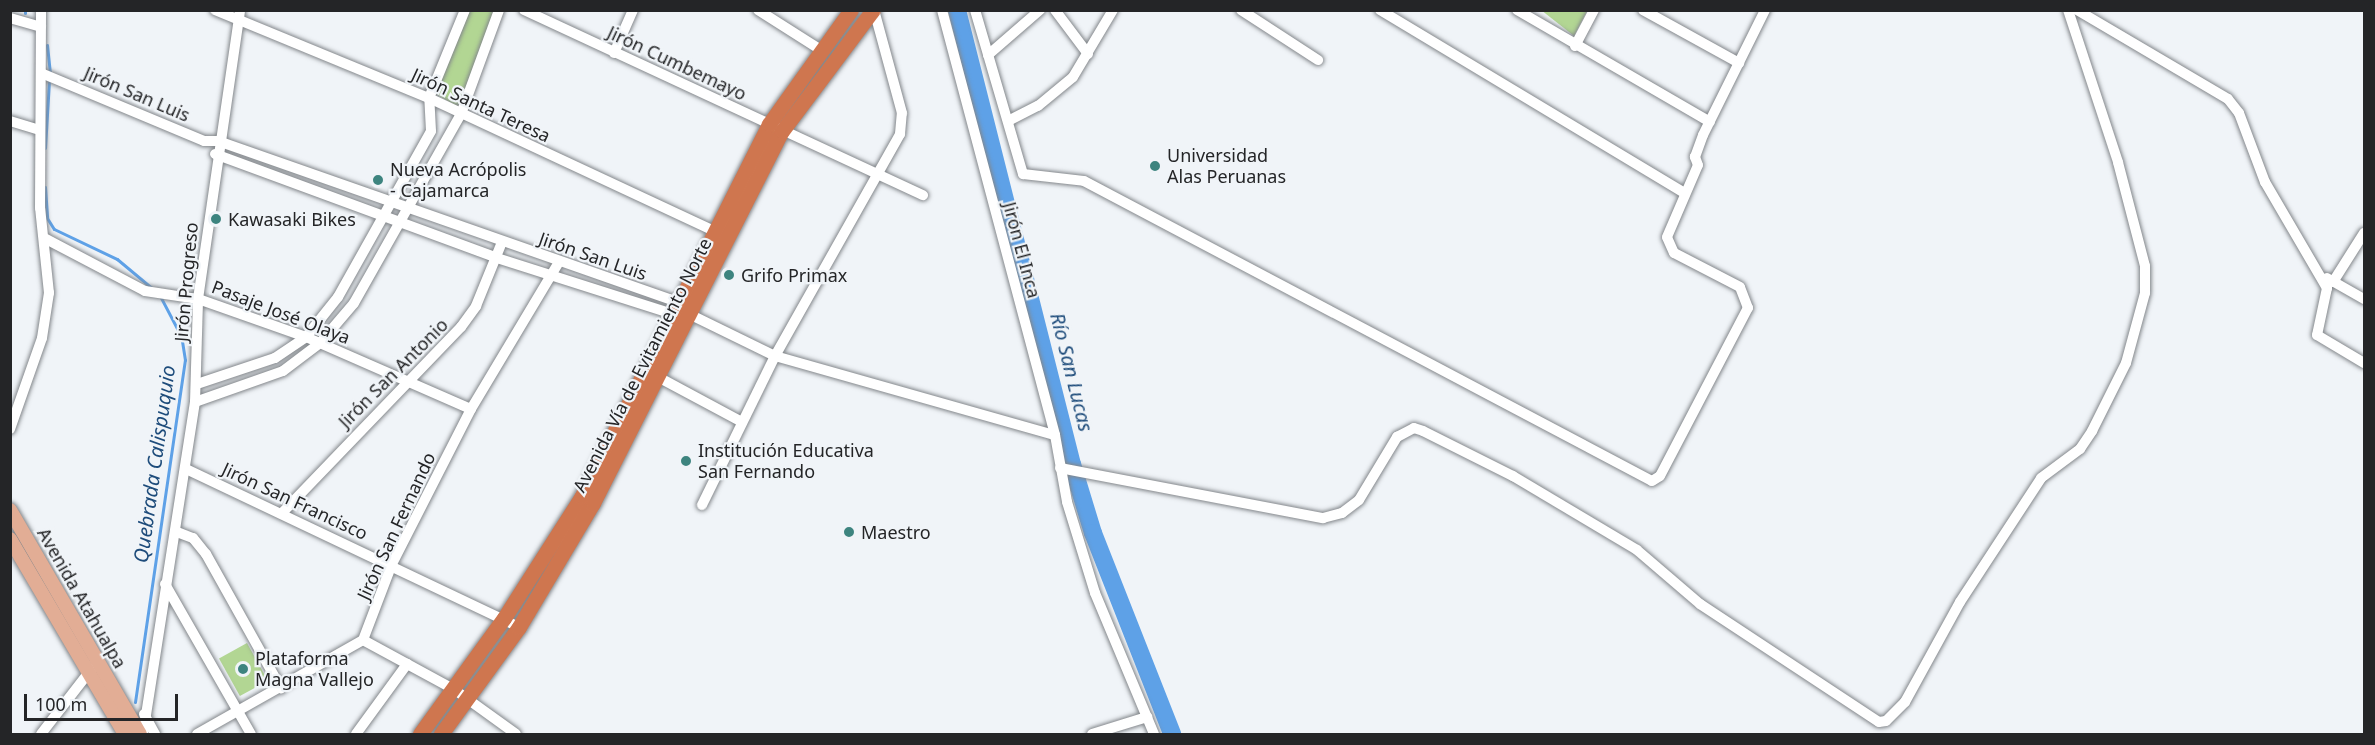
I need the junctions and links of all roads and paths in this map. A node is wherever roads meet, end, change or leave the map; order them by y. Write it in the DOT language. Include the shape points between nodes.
graph roads {
  1 [pos="41,10"];
  2 [pos="215,10"];
  3 [pos="465,10"];
  4 [pos="499,10"];
  5 [pos="524,10"];
  6 [pos="633,10"];
  7 [pos="759,10"];
  8 [pos="851,10"];
  9 [pos="874,10"];
  10 [pos="942,10"];
  11 [pos="975,10"];
  12 [pos="1040,10"];
  13 [pos="1055,10"];
  14 [pos="1113,10"];
  15 [pos="1241,10"];
  16 [pos="1380,10"];
  17 [pos="1516,10"];
  18 [pos="1594,10"];
  19 [pos="1643,10"];
  20 [pos="1766,10"];
  21 [pos="2068,10"];
  22 [pos="2078,10"];
  23 [pos="1530,14"];
  24 [pos="240,16"];
  25 [pos="10,18"];
  26 [pos="41,27"];
  27 [pos="1575,46"];
  28 [pos="821,50"];
  29 [pos="614,53"];
  30 [pos="1088,54"];
  31 [pos="988,55"];
  32 [pos="1318,60"];
  33 [pos="1739,63"];
  34 [pos="44,74"];
  35 [pos="429,98"];
  36 [pos="461,114"];
  37 [pos="10,121"];
  38 [pos="1008,121"];
  39 [pos="1710,122"];
  40 [pos="776,127"];
  41 [pos="39,130"];
  42 [pos="218,141"];
  43 [pos="215,154"];
  44 [pos="876,176"];
  45 [pos="1685,193"];
  46 [pos="923,195"];
  47 [pos="389,202"];
  48 [pos="411,210"];
  49 [pos="383,214"];
  50 [pos="403,223"];
  51 [pos="2364,233"];
  52 [pos="723,235"];
  53 [pos="46,239"];
  54 [pos="502,242"];
  55 [pos="497,258"];
  56 [pos="559,262"];
  57 [pos="550,275"];
  58 [pos="2322,275"];
  59 [pos="2333,282"];
  60 [pos="198,298"];
  61 [pos="2364,299"];
  62 [pos="677,310"];
  63 [pos="691,315"];
  64 [pos="306,337"];
  65 [pos="320,343"];
  66 [pos="776,356"];
  67 [pos="2364,363"];
  68 [pos="658,376"];
  69 [pos="410,382"];
  70 [pos="197,384"];
  71 [pos="195,402"];
  72 [pos="471,410"];
  73 [pos="742,422"];
  74 [pos="10,429"];
  75 [pos="1054,435"];
  76 [pos="607,464"];
  77 [pos="1062,468"];
  78 [pos="186,469"];
  79 [pos="702,506"];
  80 [pos="10,510"];
  81 [pos="284,512"];
  82 [pos="177,532"];
  83 [pos="10,539"];
  84 [pos="392,564"];
  85 [pos="165,584"];
  86 [pos="504,618"];
  87 [pos="519,627"];
  88 [pos="363,640"];
  89 [pos="407,664"];
  90 [pos="93,667"];
  91 [pos="281,688"];
  92 [pos="459,695"];
  93 [pos="238,711"];
  94 [pos="143,712"];
  95 [pos="1147,717"];
  96 [pos="511,733"];
  97 [pos="125,734"];
  98 [pos="41,735"];
  99 [pos="142,735"];
  100 [pos="155,735"];
  101 [pos="197,735"];
  102 [pos="251,735"];
  103 [pos="356,735"];
  104 [pos="420,735"];
  105 [pos="441,735"];
  106 [pos="1092,735"];
  107 [pos="1154,735"];
  1 -- 26 [label="street"];
  2 -- 24 [label="street, Jirón Santa Teresa"];
  3 -- 35 [label="street"];
  4 -- 36 [label="street"];
  5 -- 29 [label="street, Jirón Cumbemayo"];
  6 -- 29 [label="street"];
  7 -- 28 [label="street"];
  8 -- 28 [label="highway"];
  9 -- 40 [label="highway"];
  9 -- 44 [label="street" via="903,125"];
  10 -- 75 [label="street, Jirón El Inca"];
  11 -- 31 [label="street"];
  12 -- 31 [label="street"];
  13 -- 30 [label="street"];
  14 -- 30 [label="street"];
  15 -- 32 [label="street"];
  16 -- 45 [label="street"];
  17 -- 23 [label="street"];
  18 -- 27 [label="street"];
  19 -- 33 [label="street"];
  20 -- 33 [label="street"];
  21 -- 77 [label="street" via="2118,162 2145,266 2145,293 2126,363 2092,431 2080,448 2041,478 1960,602 1905,702 1886,721 1879,722 1700,604 1637,550 1513,476 1424,431 1414,428 1397,437 1359,500 1342,513 1323,518"];
  22 -- 58 [label="street" via="2228,99 2239,113 2265,182"];
  23 -- 27 [label="street"];
  24 -- 35 [label="street, Jirón Santa Teresa"];
  24 -- 42 [label="street, Jirón Progreso"];
  25 -- 26 [label="street"];
  26 -- 34 [label="street"];
  27 -- 39 [label="street"];
  28 -- 40 [label="highway"];
  29 -- 40 [label="street, Jirón Cumbemayo"];
  30 -- 38 [label="street" via="1055,93"];
  31 -- 38 [label="street"];
  33 -- 39 [label="street"];
  34 -- 41 [label="street"];
  34 -- 42 [label="street, Jirón San Luis" via="204,141"];
  35 -- 36 [label="street, Jirón Santa Teresa"];
  35 -- 47 [label="street" via="431,131"];
  36 -- 48 [label="street"];
  36 -- 52 [label="street, Jirón Santa Teresa"];
  37 -- 41 [label="street"];
  38 -- 45 [label="street" via="1015,160 1023,174 1084,181 1649,481 1660,476 1749,300 1740,287 1668,246 1669,229"];
  39 -- 45 [label="street"];
  40 -- 44 [label="street, Jirón Cumbemayo"];
  40 -- 52 [label="highway"];
  41 -- 53 [label="street"];
  42 -- 43 [label="street, Jirón Progreso"];
  42 -- 47 [label="street, Jirón San Luis"];
  43 -- 49 [label="street, Jirón San Luis"];
  43 -- 60 [label="street, Jirón Progreso"];
  44 -- 46 [label="street, Jirón Cumbemayo"];
  44 -- 66 [label="street"];
  47 -- 48 [label="street, Jirón San Luis"];
  47 -- 49 [label="street"];
  48 -- 50 [label="street"];
  48 -- 54 [label="street, Jirón San Luis"];
  49 -- 50 [label="street, Jirón San Luis"];
  49 -- 64 [label="street" via="338,297"];
  50 -- 55 [label="street, Jirón San Luis"];
  50 -- 65 [label="street" via="354,303"];
  51 -- 59 [label="street"];
  52 -- 62 [label="highway"];
  52 -- 63 [label="highway, Avenida Vía de Evitamiento Norte"];
  53 -- 60 [label="street, Pasaje José Olaya" via="150,292"];
  53 -- 74 [label="street" via="49,293 42,338"];
  54 -- 55 [label="street, Jirón San Antonio"];
  54 -- 56 [label="street, Jirón San Luis"];
  55 -- 57 [label="street, Jirón San Luis"];
  55 -- 69 [label="street, Jirón San Antonio" via="476,306"];
  56 -- 57 [label="street, Jirón San Fernando"];
  56 -- 62 [label="street, Jirón San Luis"];
  57 -- 62 [label="street, Jirón San Luis"];
  57 -- 72 [label="street, Jirón San Fernando"];
  58 -- 59 [label="street"];
  58 -- 67 [label="street" via="2327,288 2317,335"];
  59 -- 61 [label="street"];
  60 -- 64 [label="street, Pasaje José Olaya"];
  60 -- 70 [label="street, Jirón Progreso"];
  62 -- 63 [label="street, Jirón San Luis"];
  62 -- 76 [label="highway"];
  63 -- 66 [label="street"];
  63 -- 68 [label="highway, Avenida Vía de Evitamiento Norte"];
  64 -- 65 [label="street, Pasaje José Olaya"];
  64 -- 70 [label="street" via="275,358"];
  65 -- 69 [label="street, Pasaje José Olaya"];
  65 -- 71 [label="street" via="283,371"];
  66 -- 73 [label="street"];
  66 -- 75 [label="street"];
  68 -- 73 [label="street"];
  68 -- 76 [label="highway, Avenida Vía de Evitamiento Norte"];
  69 -- 72 [label="street, Pasaje José Olaya"];
  69 -- 81 [label="street, Jirón San Antonio" via="315,474"];
  70 -- 71 [label="street, Jirón Progreso"];
  71 -- 78 [label="street, Jirón Progreso"];
  72 -- 84 [label="street, Jirón San Fernando"];
  73 -- 79 [label="street"];
  75 -- 77 [label="street, Jirón El Inca"];
  76 -- 86 [label="highway"];
  76 -- 87 [label="highway, Avenida Vía de Evitamiento Norte"];
  77 -- 95 [label="street, Jirón El Inca" via="1095,593"];
  78 -- 81 [label="street, Jirón San Francisco"];
  78 -- 82 [label="street, Jirón Progreso"];
  80 -- 90 [label="main road, Avenida Atahualpa"];
  81 -- 84 [label="street, Jirón San Francisco"];
  82 -- 85 [label="street, Jirón Progreso"];
  82 -- 91 [label="street" via="193,538 206,554"];
  83 -- 90 [label="main road, Avenida Atahualpa"];
  84 -- 86 [label="street, Jirón San Francisco"];
  84 -- 88 [label="street, Jirón San Fernando"];
  85 -- 93 [label="street"];
  85 -- 94 [label="street, Jirón Progreso"];
  86 -- 87 [label="street, Jirón San Francisco"];
  86 -- 92 [label="highway"];
  87 -- 92 [label="highway, Avenida Vía de Evitamiento Norte"];
  88 -- 89 [label="street"];
  88 -- 91 [label="street"];
  89 -- 92 [label="street"];
  89 -- 103 [label="street"];
  90 -- 97 [label="main road, Avenida Atahualpa"];
  90 -- 98 [label="street"];
  90 -- 99 [label="main road, Avenida Atahualpa"];
  91 -- 93 [label="street"];
  92 -- 96 [label="street"];
  92 -- 104 [label="highway"];
  92 -- 105 [label="highway, Avenida Vía de Evitamiento Norte"];
  93 -- 101 [label="street"];
  93 -- 102 [label="street"];
  94 -- 99 [label="street, Jirón Progreso"];
  94 -- 100 [label="street"];
  95 -- 106 [label="street"];
  95 -- 107 [label="street, Jirón El Inca"];
}
